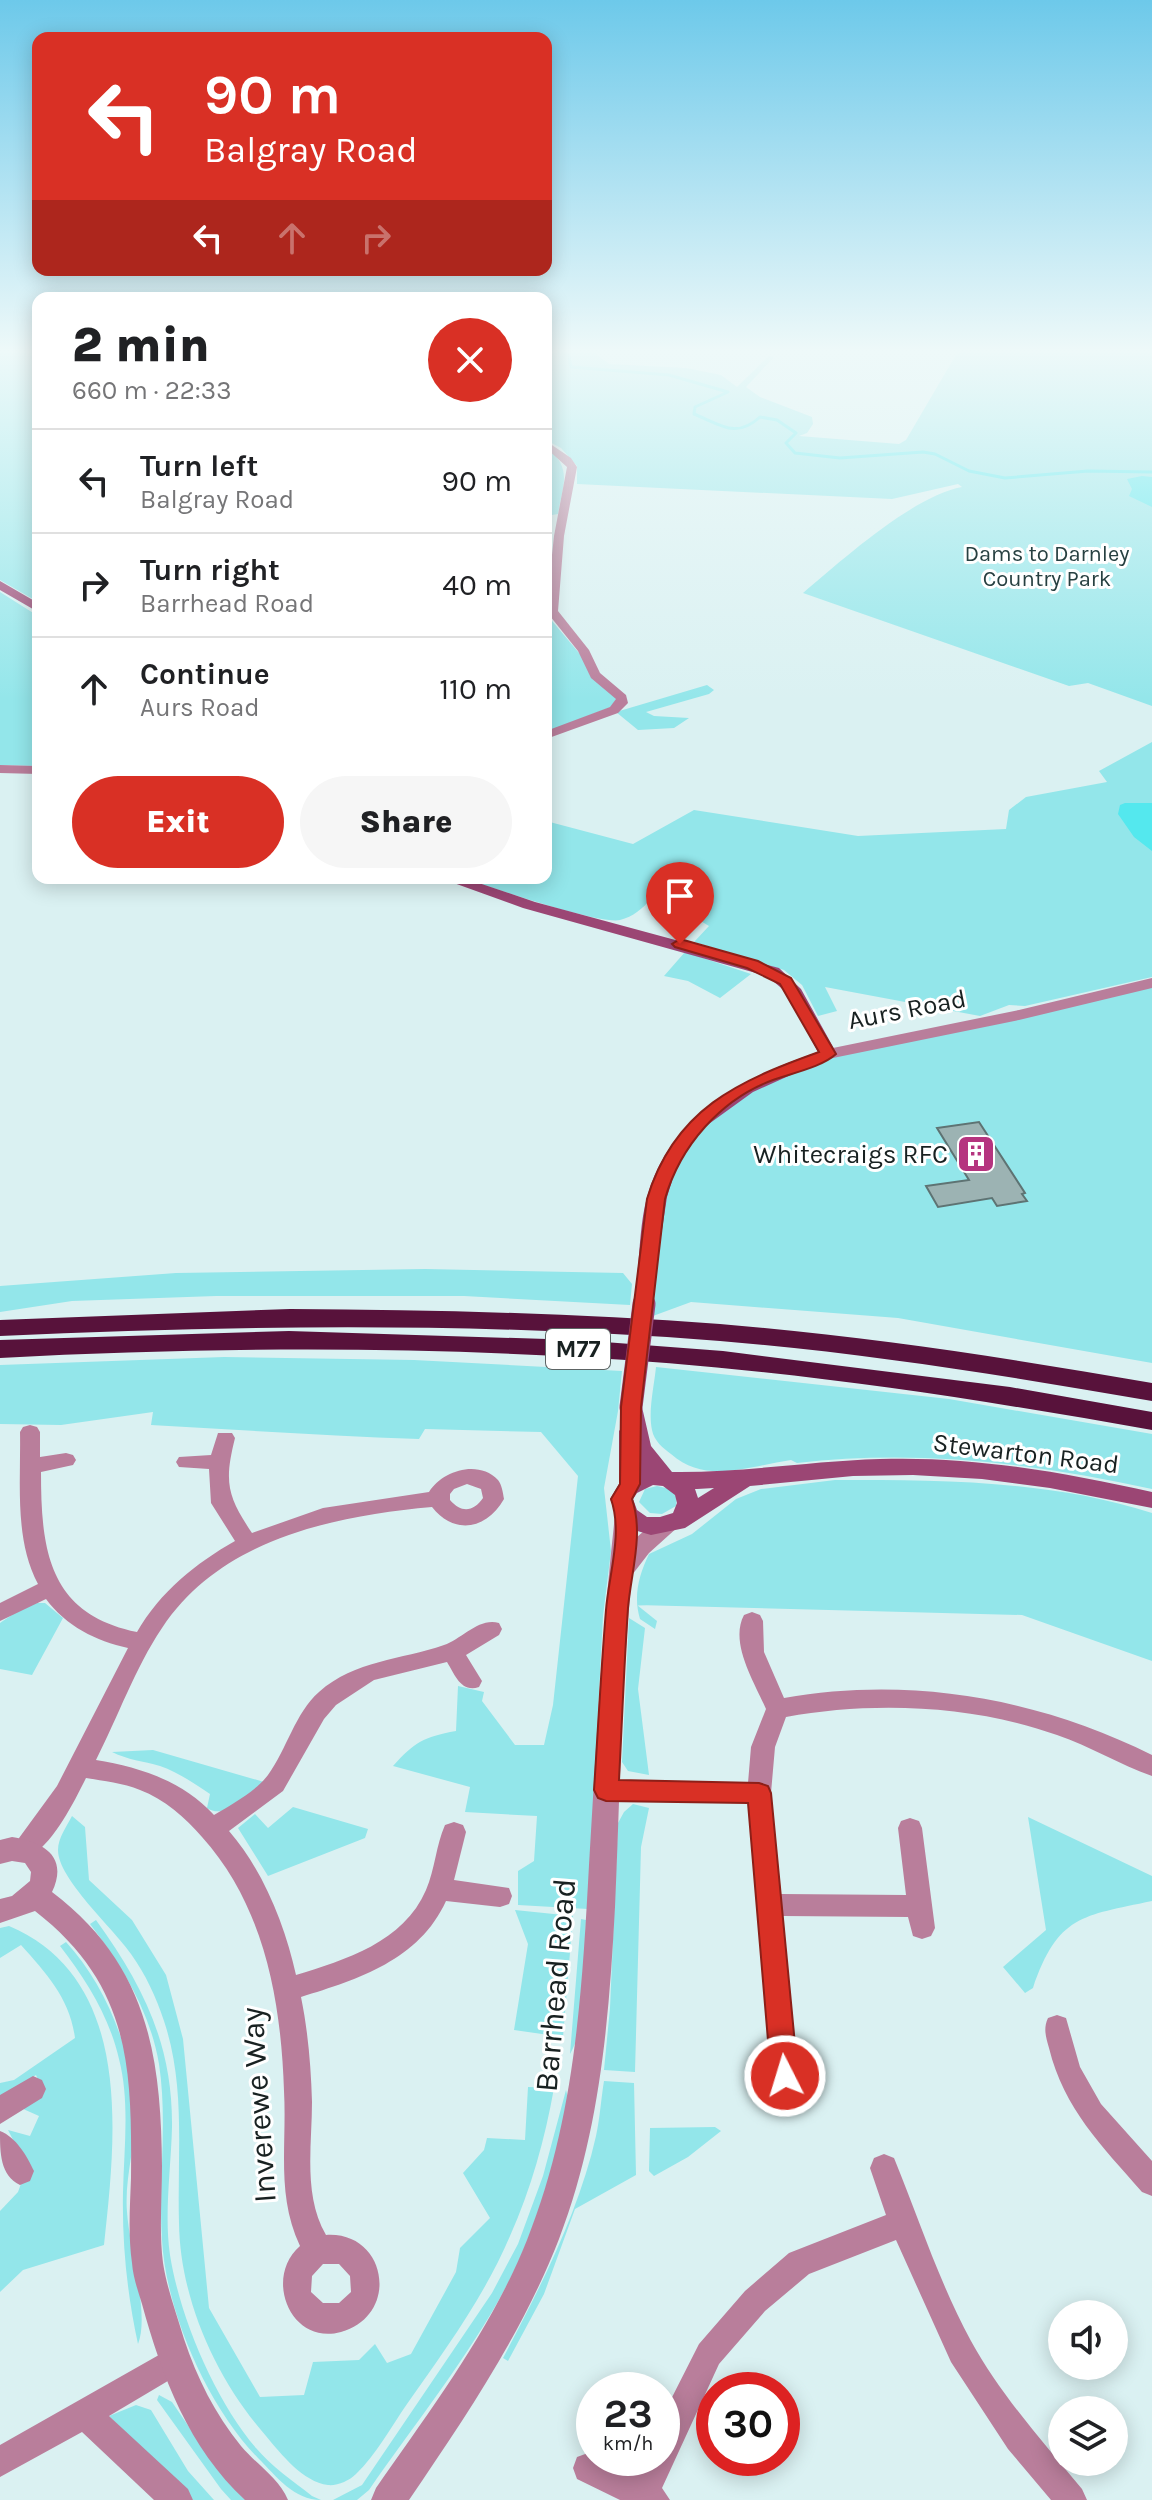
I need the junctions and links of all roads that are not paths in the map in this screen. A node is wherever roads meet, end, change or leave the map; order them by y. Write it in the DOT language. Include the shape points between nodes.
graph roads {
  1 [pos="572,469"];
  2 [pos="0,585"];
  3 [pos="32,604"];
  4 [pos="552,611"];
  5 [pos="552,611"];
  6 [pos="552,733"];
  7 [pos="0,769"];
  8 [pos="32,770"];
  9 [pos="466,884"];
  10 [pos="1152,983"];
  11 [pos="828,1054"];
  12 [pos="0,1328"];
  13 [pos="0,1349"];
  14 [pos="1152,1392"];
  15 [pos="631,1407"];
  16 [pos="1152,1421"];
  17 [pos="30,1432"];
  18 [pos="225,1438"];
  19 [pos="66,1460"];
  20 [pos="186,1462"];
  21 [pos="219,1462"];
  22 [pos="31,1466"];
  23 [pos="666,1478"];
  24 [pos="748,1478"];
  25 [pos="630,1484"];
  26 [pos="438,1499"];
  27 [pos="1152,1500"];
  28 [pos="627,1515"];
  29 [pos="676,1521"];
  30 [pos="248,1543"];
  31 [pos="621,1573"];
  32 [pos="47,1589"];
  33 [pos="0,1613"];
  34 [pos="752,1621"];
  35 [pos="491,1629"];
  36 [pos="143,1642"];
  37 [pos="452,1652"];
  38 [pos="471,1681"];
  39 [pos="777,1709"];
  40 [pos="1152,1766"];
  41 [pos="80,1767"];
  42 [pos="606,1790"];
  43 [pos="759,1793"];
  44 [pos="910,1828"];
  45 [pos="211,1830"];
  46 [pos="454,1832"];
  47 [pos="11,1850"];
  48 [pos="440,1889"];
  49 [pos="36,1896"];
  50 [pos="500,1896"];
  51 [pos="771,1905"];
  52 [pos="0,1911"];
  53 [pos="286,1990"];
  54 [pos="1057,2027"];
  55 [pos="785,2076"];
  56 [pos="33,2089"];
  57 [pos="0,2111"];
  58 [pos="0,2144"];
  59 [pos="884,2168"];
  60 [pos="20,2171"];
  61 [pos="1152,2182"];
  62 [pos="903,2223"];
  63 [pos="319,2251"];
  64 [pos="173,2362"];
  65 [pos="84,2413"];
  66 [pos="680,2413"];
  67 [pos="0,2462"];
  68 [pos="605,2476"];
  69 [pos="654,2476"];
  70 [pos="649,2496"];
  71 [pos="177,2500"];
  72 [pos="271,2500"];
  73 [pos="388,2500"];
  74 [pos="1071,2500"];
  1 -- 4 [label="street"];
  2 -- 3 [label="main road"];
  5 -- 6 [label="street" via="595,675 622,698 614,710"];
  7 -- 8 [label="street"];
  9 -- 11 [label="main road" via="773,972 793,989"];
  10 -- 11 [label="street, Aurs Road"];
  11 -- 15 [label="main road, Aurs Road, bridge" via="786,1068 719,1105 682,1141 667,1167 656,1199"];
  12 -- 14 [label="highway, M77" via="338,1316 604,1323 886,1350"];
  13 -- 16 [label="highway, M77" via="240,1339 502,1344 812,1369"];
  15 -- 23 [label="main road, Aurs Road" via="640,1448"];
  15 -- 25 [label="main road, Aurs Road"];
  17 -- 22 [label="street"];
  18 -- 21 [label="street"];
  19 -- 22 [label="street"];
  20 -- 21 [label="street"];
  21 -- 30 [label="street" via="221,1503"];
  22 -- 32 [label="street" via="34,1542"];
  23 -- 24 [label="main road, Stewarton Road"];
  23 -- 25 [label="main road"];
  23 -- 29 [label="main road" via="689,1500"];
  24 -- 27 [label="main road, Stewarton Road" via="852,1468 945,1468 1041,1478"];
  24 -- 29 [label="main road, Stewarton Road"];
  25 -- 28 [label="main road" via="621,1499"];
  26 -- 30 [label="street" via="342,1510"];
  28 -- 29 [label="main road" via="645,1525"];
  28 -- 31 [label="street, Barrhead Road"];
  29 -- 31 [label="street" via="641,1547"];
  30 -- 36 [label="street" via="185,1587"];
  31 -- 42 [label="street, Barrhead Road"];
  32 -- 33 [label="street"];
  32 -- 36 [label="street" via="71,1615 102,1632"];
  34 -- 39 [label="street" via="753,1652"];
  35 -- 37 [label="street"];
  36 -- 41 [label="street"];
  37 -- 38 [label="street"];
  37 -- 45 [label="street" via="368,1673 328,1698 275,1784"];
  39 -- 40 [label="street" via="823,1701 962,1705 1025,1715 1101,1740"];
  39 -- 43 [label="street" via="763,1747"];
  41 -- 45 [label="street, Inverewe Way" via="166,1790"];
  41 -- 47 [label="street" via="56,1810"];
  42 -- 43 [label="street"];
  42 -- 73 [label="street, Barrhead Road" via="595,2014 566,2174 508,2315"];
  43 -- 51 [label="street"];
  44 -- 51 [label="street" via="920,1917"];
  45 -- 53 [label="street, Inverewe Way" via="247,1874"];
  46 -- 48 [label="street"];
  47 -- 49 [label="street" via="33,1852 45,1867"];
  48 -- 50 [label="street"];
  48 -- 53 [label="street" via="432,1908 399,1943 369,1963"];
  49 -- 52 [label="street" via="16,1909"];
  49 -- 64 [label="street" via="85,1937 113,1977 138,2045 146,2079 147,2261"];
  51 -- 55 [label="street"];
  53 -- 63 [label="street, Inverewe Way" via="296,2042 299,2201"];
  54 -- 61 [label="street" via="1068,2070 1091,2113"];
  56 -- 57 [label="street"];
  58 -- 60 [label="street"];
  59 -- 62 [label="street"];
  62 -- 66 [label="street" via="799,2263 755,2301 709,2354"];
  62 -- 74 [label="street" via="961,2352 1019,2438"];
  64 -- 65 [label="street"];
  64 -- 72 [label="street" via="207,2428 241,2475"];
  65 -- 67 [label="street"];
  65 -- 71 [label="street"];
  68 -- 70 [label="street"];
  69 -- 70 [label="street"];
}
